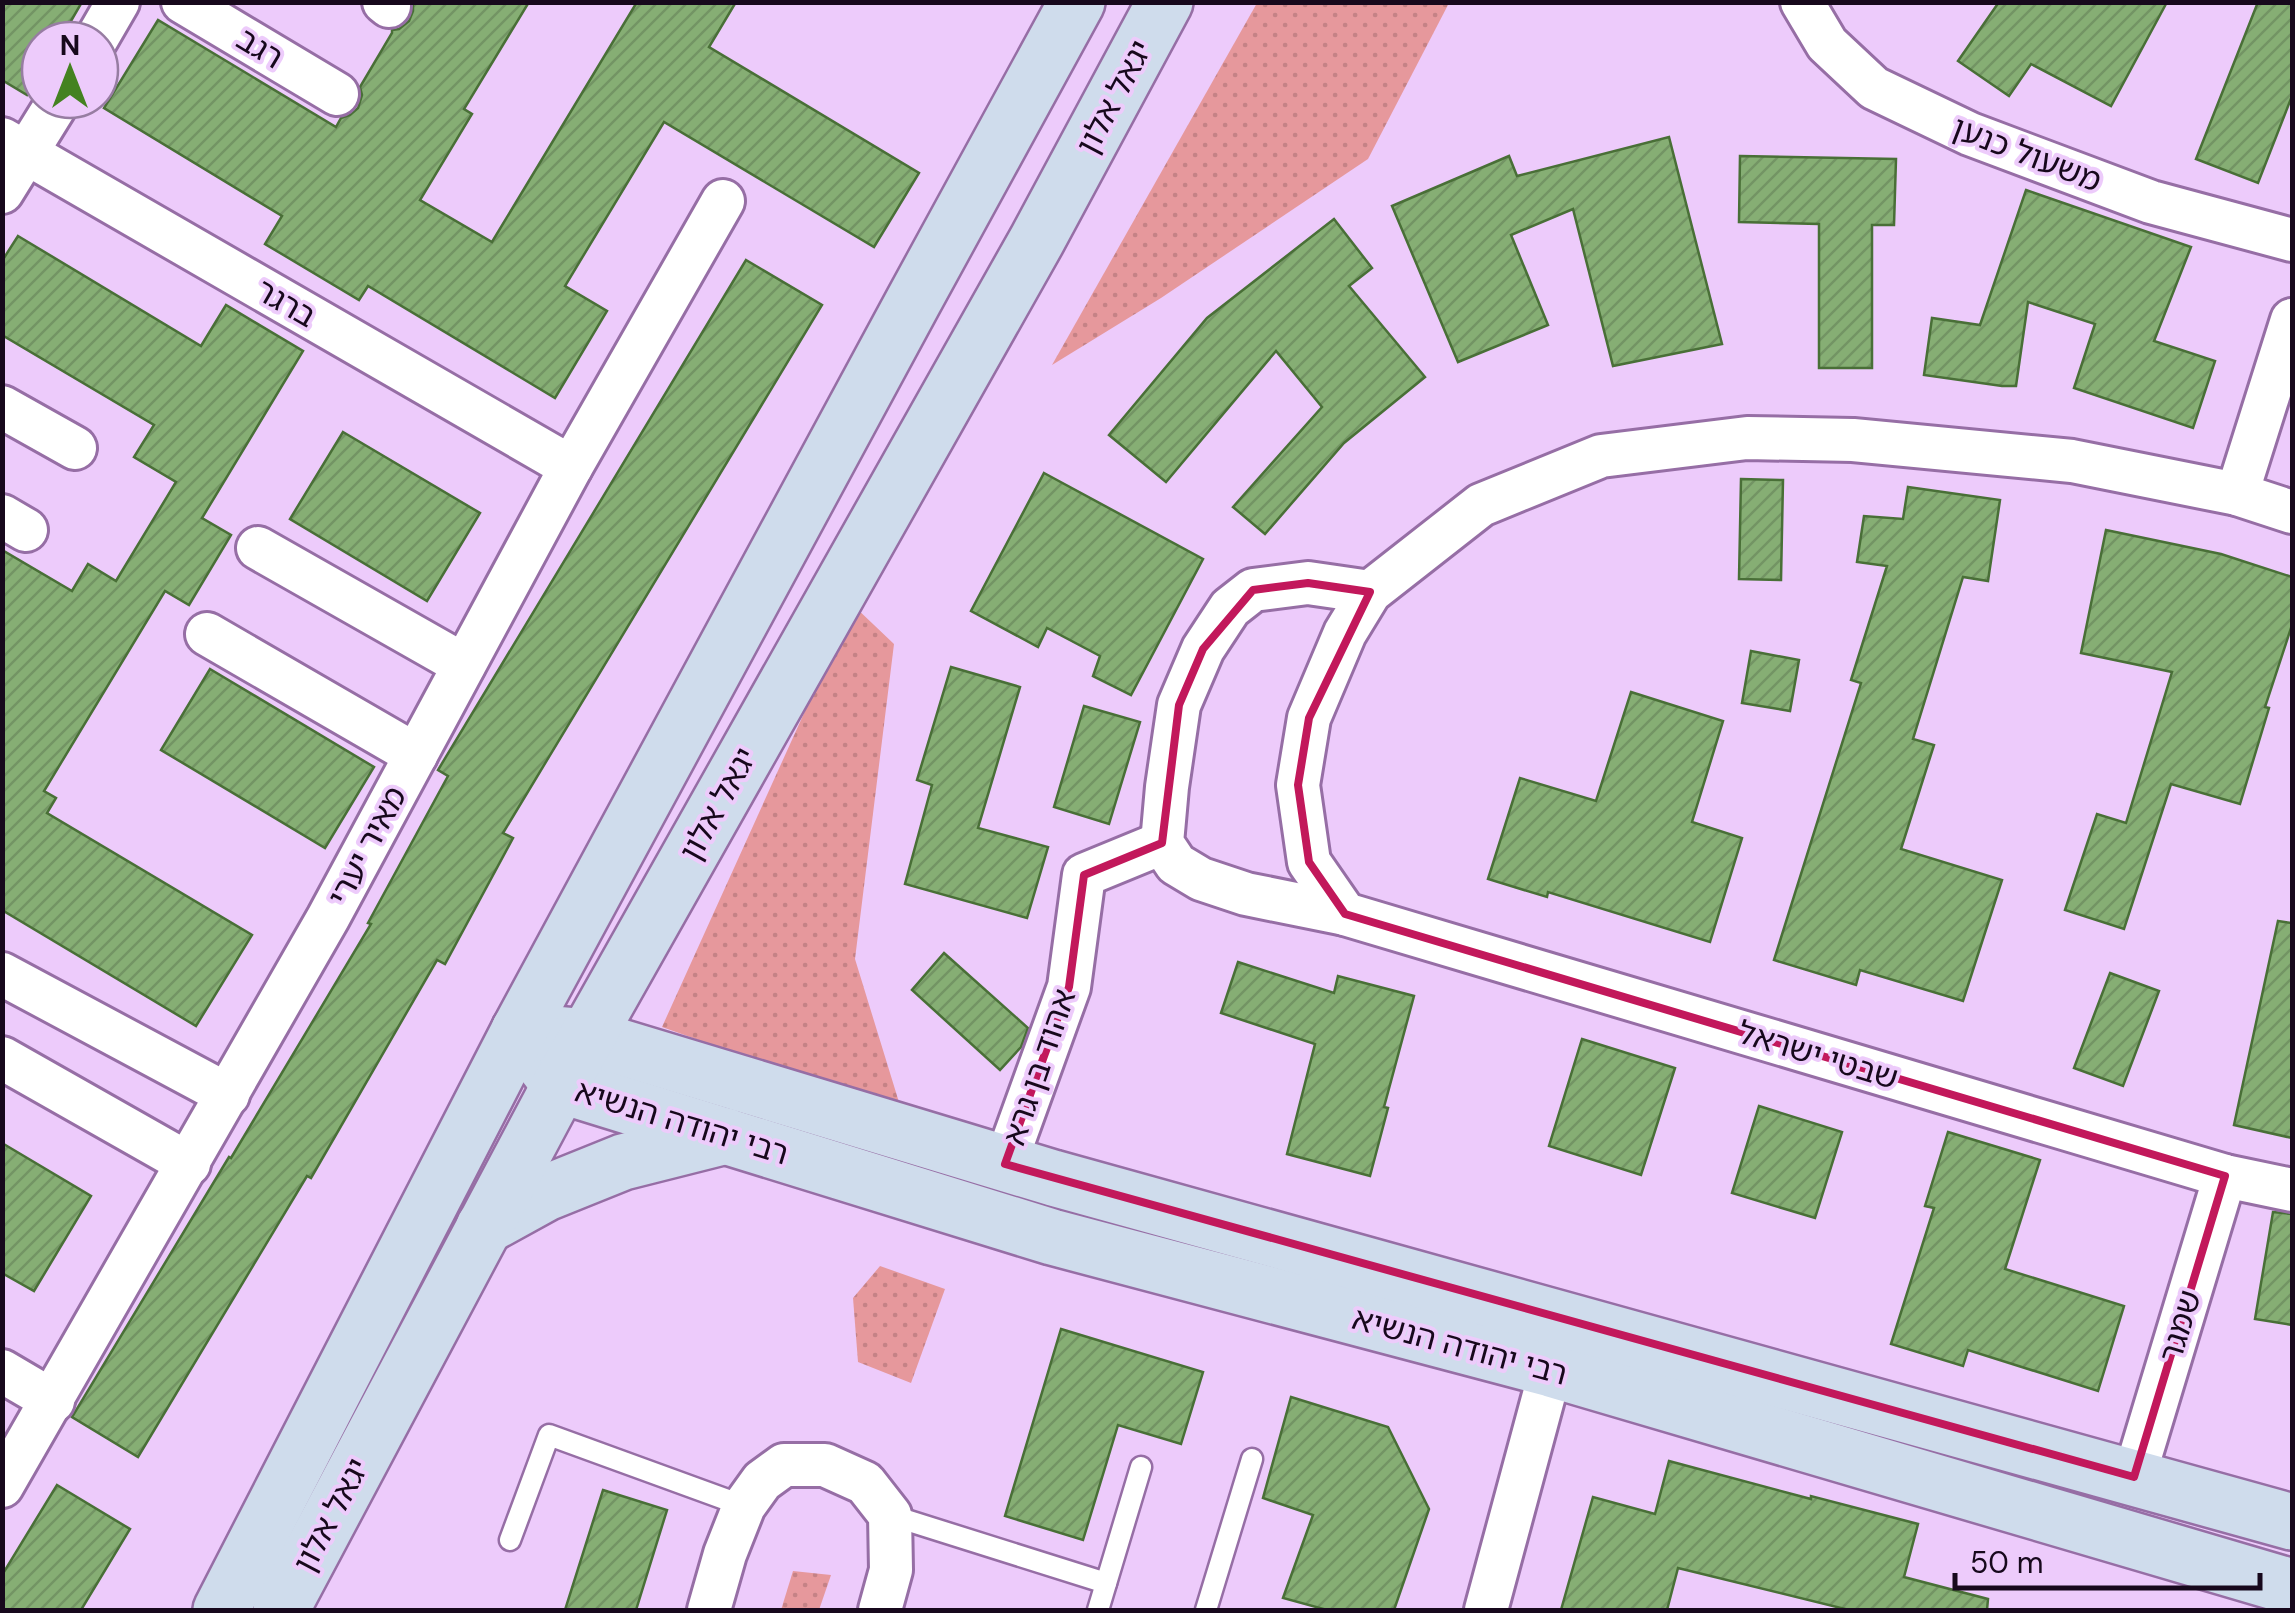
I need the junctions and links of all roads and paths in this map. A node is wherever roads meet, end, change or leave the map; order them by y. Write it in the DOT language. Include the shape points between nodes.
graph roads {
  1 [pos="184,2"];
  2 [pos="1077,2"];
  3 [pos="1165,2"];
  4 [pos="1802,2"];
  5 [pos="337,94"];
  6 [pos="40,120"];
  7 [pos="15,146"];
  8 [pos="2,192"];
  9 [pos="723,201"];
  10 [pos="2292,240"];
  11 [pos="2292,320"];
  12 [pos="2,407"];
  13 [pos="74,448"];
  14 [pos="571,467"];
  15 [pos="2237,494"];
  16 [pos="2292,512"];
  17 [pos="258,548"];
  18 [pos="1370,592"];
  19 [pos="207,634"];
  20 [pos="464,666"];
  21 [pos="416,755"];
  22 [pos="1162,842"];
  23 [pos="1345,914"];
  24 [pos="2,974"];
  25 [pos="519,1030"];
  26 [pos="587,1036"];
  27 [pos="2,1058"];
  28 [pos="560,1084"];
  29 [pos="228,1095"];
  30 [pos="726,1136"];
  31 [pos="189,1164"];
  32 [pos="1005,1164"];
  33 [pos="2225,1176"];
  34 [pos="2292,1190"];
  35 [pos="484,1226"];
  36 [pos="1534,1310"];
  37 [pos="1603,1329"];
  38 [pos="1551,1369"];
  39 [pos="2,1371"];
  40 [pos="53,1401"];
  41 [pos="1252,1459"];
  42 [pos="1141,1466"];
  43 [pos="2134,1477"];
  44 [pos="2,1486"];
  45 [pos="744,1506"];
  46 [pos="890,1515"];
  47 [pos="2292,1522"];
  48 [pos="510,1540"];
  49 [pos="1106,1583"];
  50 [pos="2292,1587"];
  51 [pos="221,1610"];
  52 [pos="281,1610"];
  53 [pos="709,1610"];
  54 [pos="880,1610"];
  55 [pos="1098,1610"];
  56 [pos="1208,1610"];
  57 [pos="1486,1610"];
  1 -- 5 [label="street, רגב"];
  2 -- 25 [label="main road, יגאל אלון"];
  3 -- 26 [label="main road, יגאל אלון"];
  4 -- 10 [label="street, משעול כנען" via="1827,44 1874,88 1970,134 2151,202"];
  6 -- 7 [label="street"];
  7 -- 8 [label="street"];
  7 -- 14 [label="street, ברגר"];
  9 -- 14 [label="street, מאיר יערי"];
  11 -- 15 [label="street"];
  12 -- 13 [label="street"];
  14 -- 20 [label="street, מאיר יערי"];
  15 -- 16 [label="street"];
  15 -- 18 [label="street" via="2072,461 1853,440 1747,438 1602,456 1481,504"];
  17 -- 20 [label="street"];
  18 -- 22 [label="street" via="1308,583 1253,590 1230,608 1202,648 1179,705"];
  18 -- 23 [label="street" via="1309,718 1298,785 1309,862"];
  19 -- 21 [label="street"];
  20 -- 21 [label="street, מאיר יערי"];
  21 -- 29 [label="street, מאיר יערי"];
  22 -- 23 [label="street, שבטי ישראל" via="1176,864 1201,879"];
  22 -- 32 [label="street, אהוד בן גרא" via="1084,875 1070,986"];
  23 -- 33 [label="street, שבטי ישראל"];
  24 -- 29 [label="street"];
  25 -- 26 [label="main road, רבי יהודה הנשיא"];
  25 -- 28 [label="main road, רבי יהודה הנשיא"];
  25 -- 51 [label="main road, יגאל אלון"];
  26 -- 28 [label="main road, יגאל אלון"];
  26 -- 32 [label="main road, רבי יהודה הנשיא"];
  27 -- 31 [label="street"];
  28 -- 30 [label="main road, רבי יהודה הנשיא"];
  28 -- 35 [label="main road, יגאל אלון"];
  29 -- 31 [label="street, מאיר יערי"];
  30 -- 35 [label="main road" via="623,1162"];
  30 -- 38 [label="main road, רבי יהודה הנשיא" via="1052,1238"];
  31 -- 40 [label="street, מאיר יערי"];
  32 -- 36 [label="main road, רבי יהודה הנשיא"];
  33 -- 34 [label="street, שבטי ישראל"];
  33 -- 43 [label="street, שמגר"];
  35 -- 52 [label="main road, יגאל אלון"];
  36 -- 37 [label="main road, רבי יהודה הנשיא"];
  36 -- 38 [label="street"];
  37 -- 38 [label="street"];
  37 -- 43 [label="main road, רבי יהודה הנשיא"];
  38 -- 50 [label="main road, רבי יהודה הנשיא"];
  38 -- 57 [label="street"];
  39 -- 40 [label="street"];
  40 -- 44 [label="street, מאיר יערי"];
  41 -- 56 [label="lane"];
  42 -- 49 [label="lane"];
  43 -- 47 [label="main road, רבי יהודה הנשיא"];
  45 -- 46 [label="street" via="784,1464 825,1464 865,1483"];
  45 -- 48 [label="lane" via="549,1436"];
  45 -- 53 [label="street"];
  46 -- 49 [label="lane"];
  46 -- 54 [label="street" via="891,1570"];
  49 -- 55 [label="lane"];
}
